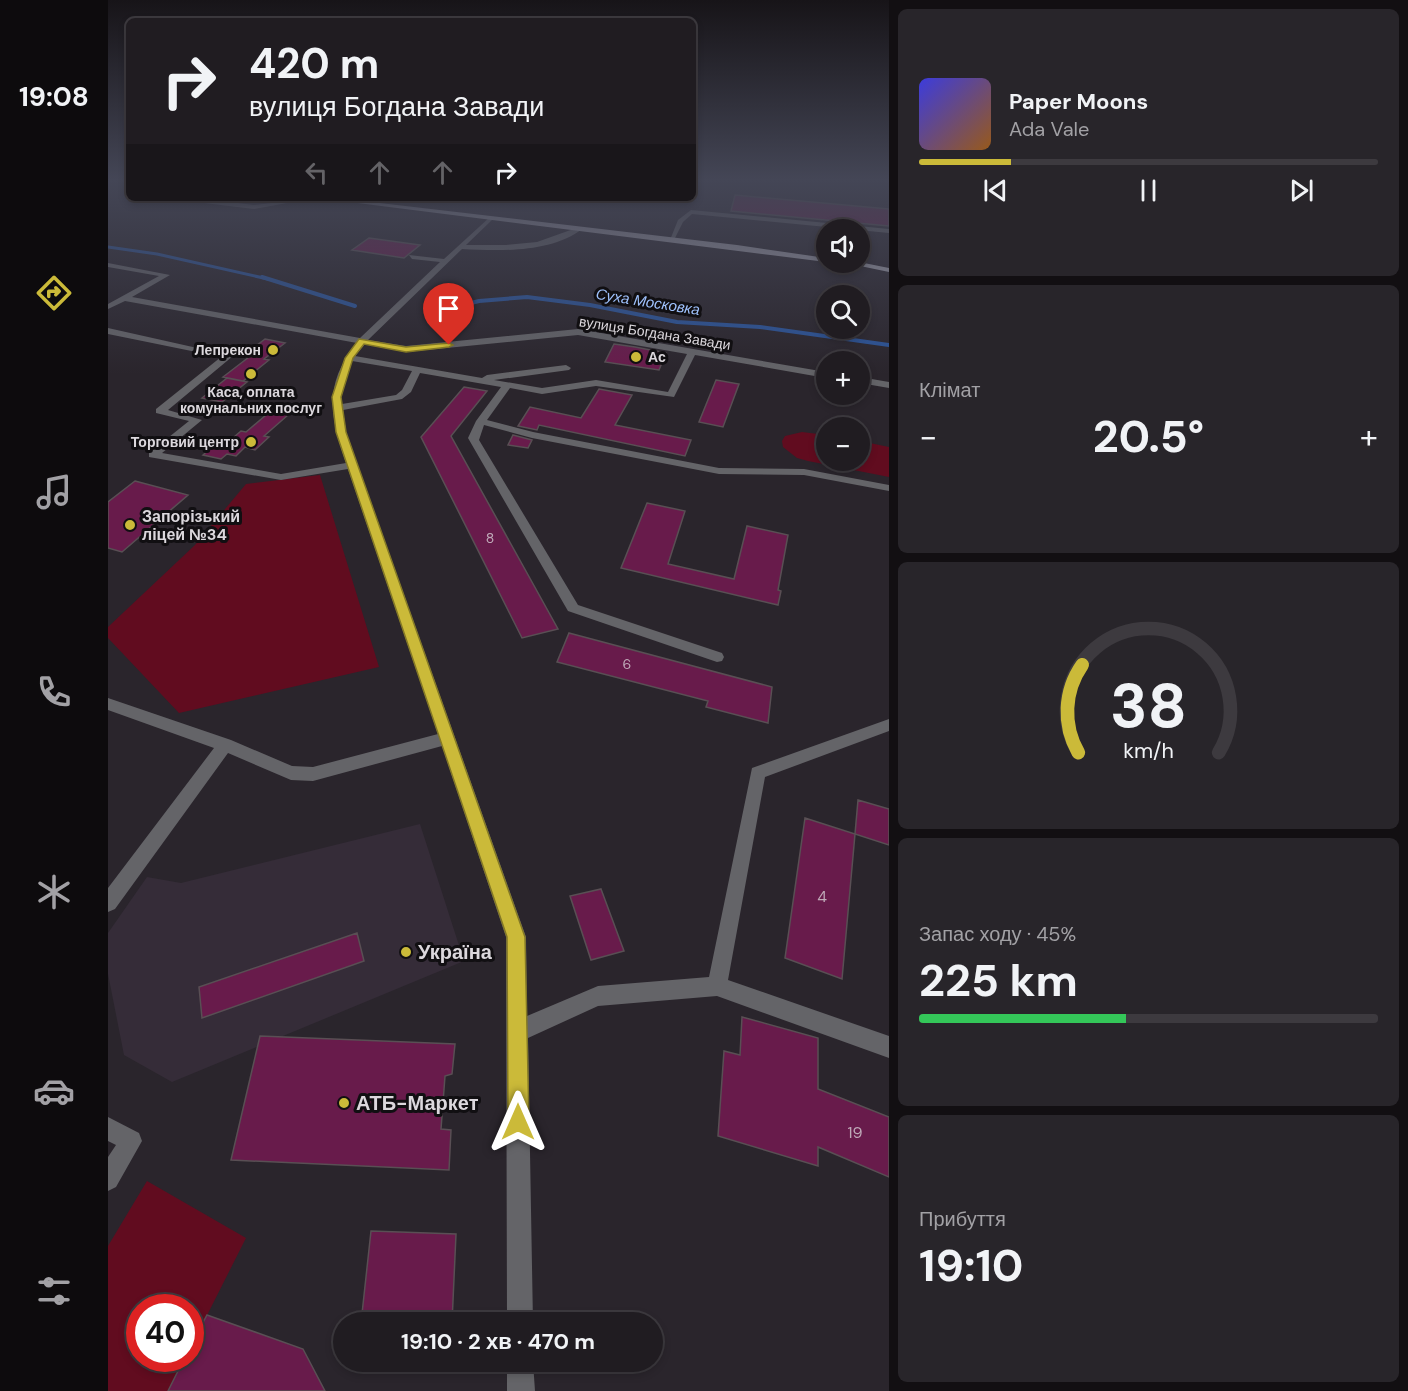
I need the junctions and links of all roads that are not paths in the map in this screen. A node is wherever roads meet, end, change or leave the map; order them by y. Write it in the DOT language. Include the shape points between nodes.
graph roads {
  1 [pos="463,244"];
  2 [pos="529,244"];
  3 [pos="708,244"];
  4 [pos="461,246"];
  5 [pos="412,257"];
  6 [pos="816,259"];
  7 [pos="446,261"];
  8 [pos="108,266"];
  9 [pos="870,267"];
  10 [pos="889,270"];
  11 [pos="123,298"];
  12 [pos="108,307"];
  13 [pos="108,331"];
  14 [pos="362,341"];
  15 [pos="692,352"];
  16 [pos="349,358"];
  17 [pos="566,368"];
  18 [pos="417,370"];
  19 [pos="816,373"];
  20 [pos="472,380"];
  21 [pos="870,382"];
  22 [pos="889,385"];
  23 [pos="507,386"];
  24 [pos="338,408"];
  25 [pos="482,421"];
  26 [pos="352,465"];
  27 [pos="889,488"];
  28 [pos="717,657"];
  29 [pos="108,704"];
  30 [pos="889,725"];
  31 [pos="447,738"];
  32 [pos="225,745"];
  33 [pos="108,903"];
  34 [pos="717,987"];
  35 [pos="518,1032"];
  36 [pos="889,1047"];
  37 [pos="108,1128"];
  38 [pos="108,1179"];
  39 [pos="520,1312"];
  40 [pos="520,1372"];
  41 [pos="521,1391"];
  1 -- 4 [label="street"];
  2 -- 4 [label="street"];
  3 -- 6 [label="main road"];
  4 -- 7 [label="street"];
  5 -- 7 [label="street"];
  7 -- 14 [label="street"];
  8 -- 11 [label="street" via="166,275"];
  9 -- 10 [label="main road"];
  11 -- 12 [label="street"];
  11 -- 14 [label="street, вулиця Богдана Завади"];
  13 -- 26 [label="street" via="228,356 160,411 197,420 153,455 281,477"];
  14 -- 15 [label="street, вулиця Богдана Завади" via="406,349 578,332"];
  14 -- 16 [label="street"];
  15 -- 19 [label="street, вулиця Богдана Завади"];
  15 -- 23 [label="street" via="671,395 596,383 542,391"];
  16 -- 18 [label="street"];
  16 -- 24 [label="street" via="336,397"];
  17 -- 20 [label="street"];
  18 -- 20 [label="street"];
  18 -- 24 [label="street" via="406,392 399,397"];
  20 -- 23 [label="street"];
  21 -- 22 [label="street"];
  23 -- 25 [label="street"];
  24 -- 26 [label="street"];
  25 -- 27 [label="street" via="532,435 719,471 804,471"];
  25 -- 28 [label="street" via="473,438 573,608"];
  26 -- 31 [label="street"];
  29 -- 32 [label="street"];
  30 -- 34 [label="street" via="758,773"];
  31 -- 32 [label="street" via="313,774 291,773"];
  31 -- 35 [label="street" via="516,937"];
  32 -- 33 [label="street"];
  34 -- 35 [label="street" via="598,996"];
  34 -- 36 [label="street"];
  35 -- 39 [label="street"];
  37 -- 38 [label="street" via="131,1141"];
  40 -- 41 [label="street"];
}
